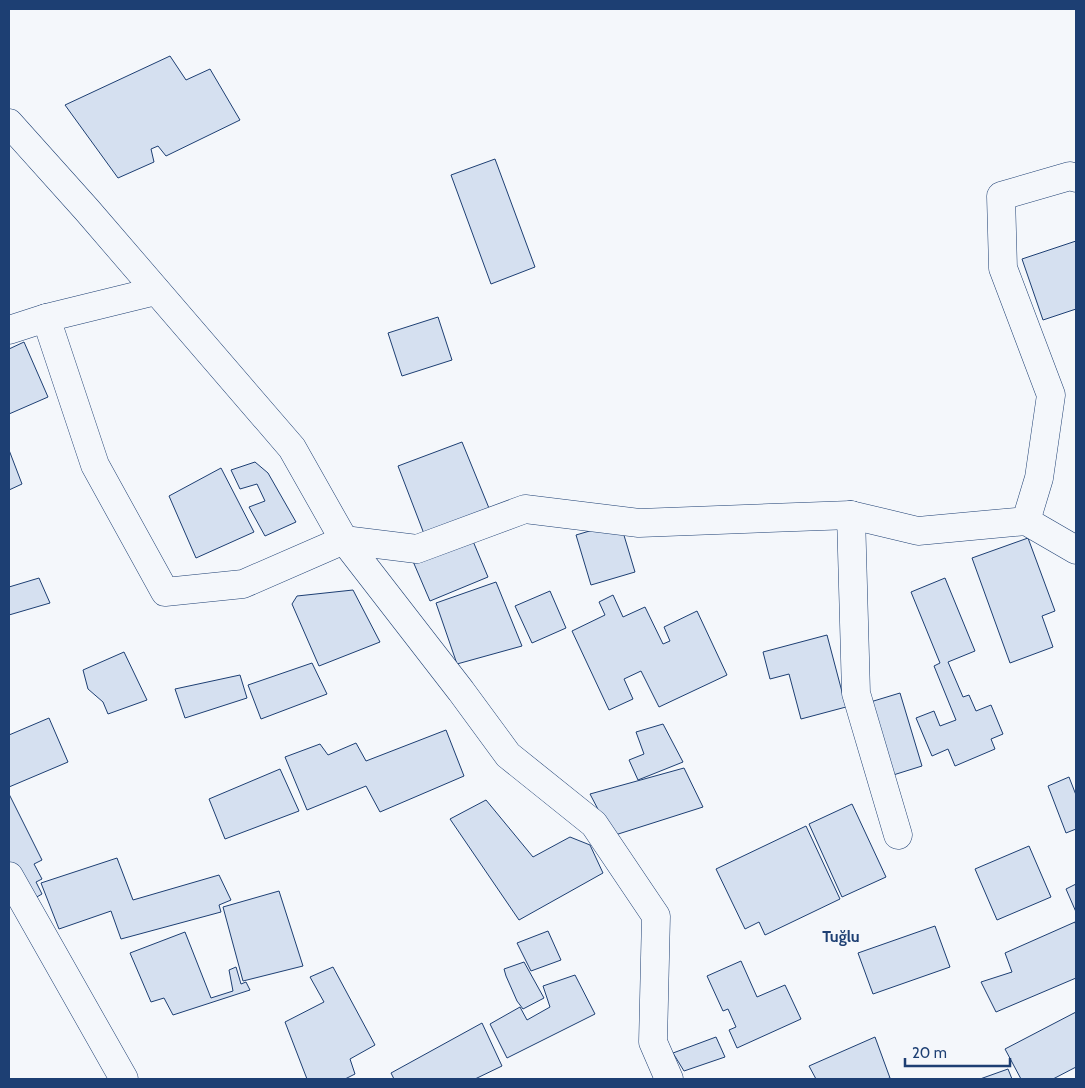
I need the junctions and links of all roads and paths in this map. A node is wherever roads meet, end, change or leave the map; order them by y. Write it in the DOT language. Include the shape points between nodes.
graph roads {
  1 [pos="9,123"];
  2 [pos="1076,178"];
  3 [pos="156,291"];
  4 [pos="46,318"];
  5 [pos="9,330"];
  6 [pos="851,515"];
  7 [pos="1026,521"];
  8 [pos="344,540"];
  9 [pos="1076,550"];
  10 [pos="898,835"];
  11 [pos="9,876"];
  12 [pos="124,1079"];
  13 [pos="669,1079"];
  1 -- 3 [label="street"];
  2 -- 7 [label="street" via="1070,176 1001,196 1003,268 1050,395 1039,478"];
  3 -- 4 [label="street"];
  3 -- 8 [label="street" via="292,448"];
  4 -- 5 [label="street"];
  4 -- 8 [label="street" via="95,465 165,592 243,584"];
  6 -- 7 [label="street" via="918,531"];
  6 -- 8 [label="street" via="639,523 526,509 417,549"];
  6 -- 10 [label="street" via="856,693"];
  7 -- 9 [label="street"];
  8 -- 13 [label="street" via="508,756 594,824 656,916 653,1042"];
  11 -- 12 [label="street"];
}
